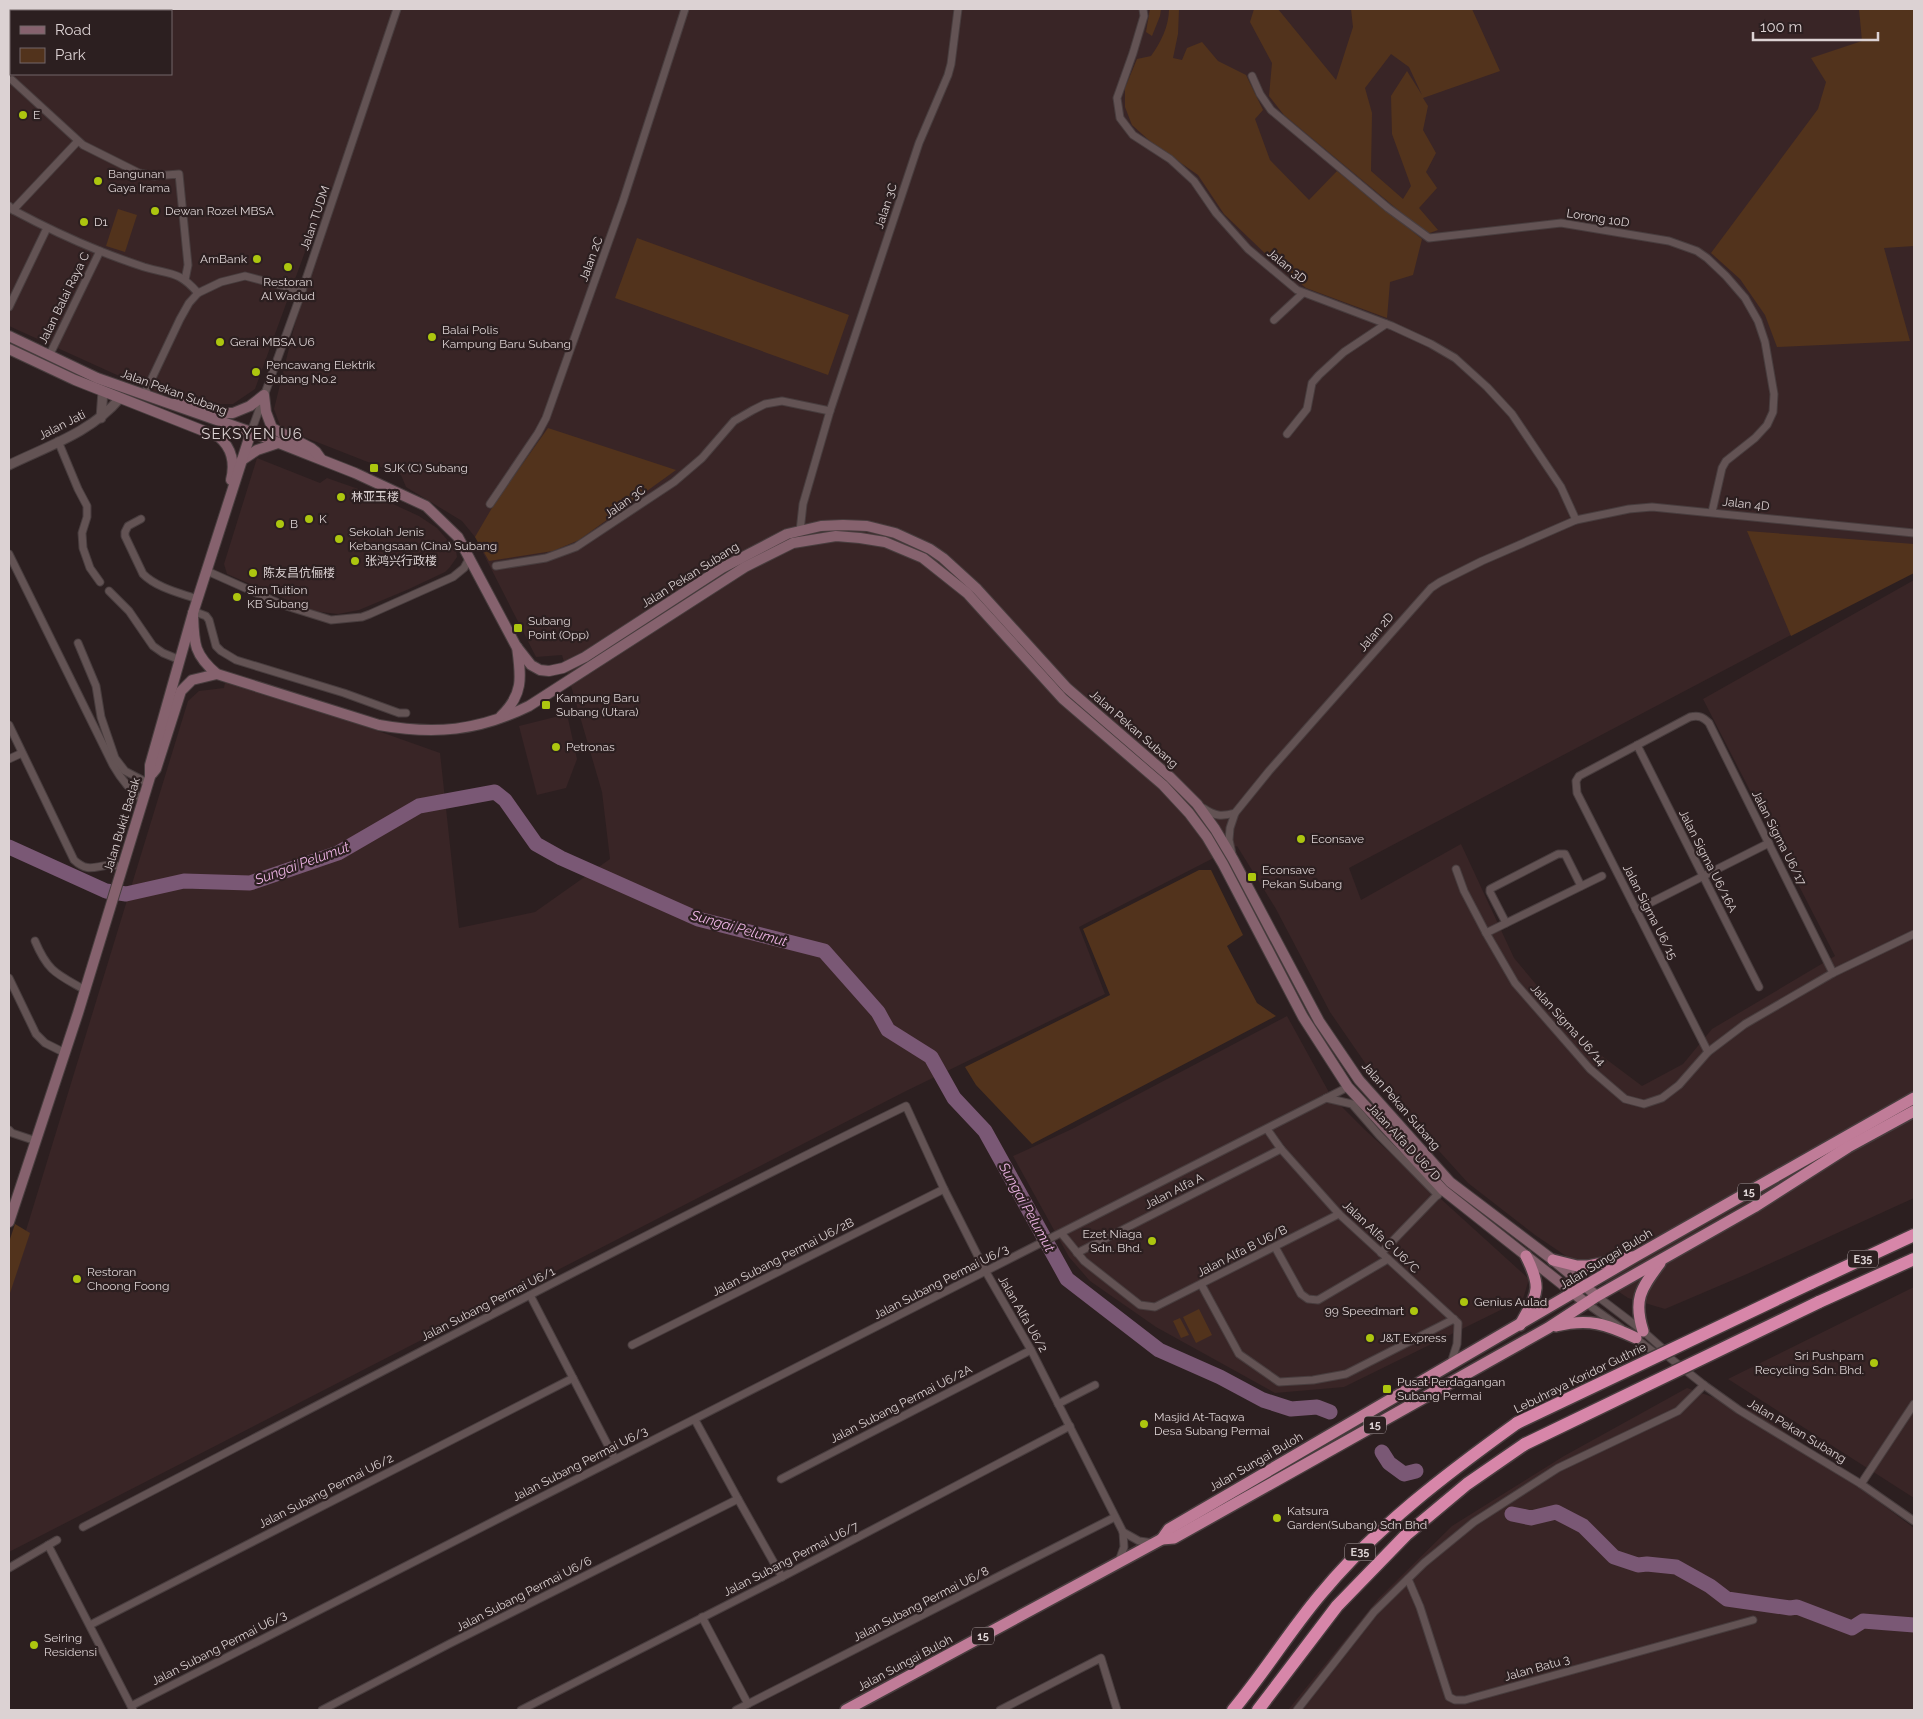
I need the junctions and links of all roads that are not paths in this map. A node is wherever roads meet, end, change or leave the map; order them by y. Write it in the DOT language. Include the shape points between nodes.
graph roads {
  1 [pos="397,9"];
  2 [pos="685,9"];
  3 [pos="958,9"];
  4 [pos="1144,9"];
  5 [pos="1252,76"];
  6 [pos="12,79"];
  7 [pos="78,141"];
  8 [pos="11,208"];
  9 [pos="47,228"];
  10 [pos="100,251"];
  11 [pos="186,280"];
  12 [pos="302,291"];
  13 [pos="198,293"];
  14 [pos="1303,293"];
  15 [pos="9,306"];
  16 [pos="1274,320"];
  17 [pos="1386,324"];
  18 [pos="9,336"];
  19 [pos="9,349"];
  20 [pos="49,356"];
  21 [pos="103,391"];
  22 [pos="144,395"];
  23 [pos="264,395"];
  24 [pos="120,398"];
  25 [pos="168,404"];
  26 [pos="830,411"];
  27 [pos="101,418"];
  28 [pos="251,432"];
  29 [pos="1287,434"];
  30 [pos="58,441"];
  31 [pos="278,443"];
  32 [pos="242,460"];
  33 [pos="321,460"];
  34 [pos="9,465"];
  35 [pos="232,495"];
  36 [pos="490,504"];
  37 [pos="1712,512"];
  38 [pos="140,518"];
  39 [pos="1576,520"];
  40 [pos="800,531"];
  41 [pos="1914,534"];
  42 [pos="9,554"];
  43 [pos="470,557"];
  44 [pos="496,566"];
  45 [pos="207,571"];
  46 [pos="100,582"];
  47 [pos="109,591"];
  48 [pos="197,600"];
  49 [pos="193,612"];
  50 [pos="78,643"];
  51 [pos="516,646"];
  52 [pos="180,660"];
  53 [pos="217,674"];
  54 [pos="406,713"];
  55 [pos="498,718"];
  56 [pos="9,725"];
  57 [pos="1637,744"];
  58 [pos="22,753"];
  59 [pos="9,759"];
  60 [pos="149,780"];
  61 [pos="143,800"];
  62 [pos="1196,804"];
  63 [pos="1235,813"];
  64 [pos="1769,843"];
  65 [pos="1233,859"];
  66 [pos="123,867"];
  67 [pos="1456,869"];
  68 [pos="1602,876"];
  69 [pos="1703,876"];
  70 [pos="1581,886"];
  71 [pos="1636,910"];
  72 [pos="1506,923"];
  73 [pos="1486,933"];
  74 [pos="1914,934"];
  75 [pos="35,942"];
  76 [pos="1833,973"];
  77 [pos="9,978"];
  78 [pos="1759,987"];
  79 [pos="85,990"];
  80 [pos="1708,1052"];
  81 [pos="65,1053"];
  82 [pos="1348,1087"];
  83 [pos="1326,1098"];
  84 [pos="1914,1098"];
  85 [pos="906,1106"];
  86 [pos="1914,1111"];
  87 [pos="1267,1129"];
  88 [pos="9,1130"];
  89 [pos="36,1141"];
  90 [pos="1282,1149"];
  91 [pos="944,1189"];
  92 [pos="1440,1192"];
  93 [pos="1339,1214"];
  94 [pos="9,1222"];
  95 [pos="1062,1234"];
  96 [pos="1914,1235"];
  97 [pos="1275,1247"];
  98 [pos="1077,1253"];
  99 [pos="1381,1253"];
  100 [pos="1526,1256"];
  101 [pos="1636,1256"];
  102 [pos="1388,1259"];
  103 [pos="1914,1259"];
  104 [pos="1553,1260"];
  105 [pos="1662,1260"];
  106 [pos="986,1272"];
  107 [pos="1201,1284"];
  108 [pos="1585,1287"];
  109 [pos="1574,1294"];
  110 [pos="530,1295"];
  111 [pos="1597,1296"];
  112 [pos="1586,1303"];
  113 [pos="1454,1319"];
  114 [pos="1520,1325"];
  115 [pos="1548,1328"];
  116 [pos="1639,1335"];
  117 [pos="632,1345"];
  118 [pos="1031,1350"];
  119 [pos="1450,1366"];
  120 [pos="573,1378"];
  121 [pos="1095,1385"];
  122 [pos="1704,1385"];
  123 [pos="1058,1404"];
  124 [pos="1914,1404"];
  125 [pos="695,1420"];
  126 [pos="1070,1426"];
  127 [pos="615,1459"];
  128 [pos="782,1479"];
  129 [pos="1861,1484"];
  130 [pos="738,1499"];
  131 [pos="1115,1517"];
  132 [pos="1914,1521"];
  133 [pos="83,1527"];
  134 [pos="1123,1532"];
  135 [pos="57,1540"];
  136 [pos="1158,1541"];
  137 [pos="48,1545"];
  138 [pos="1119,1562"];
  139 [pos="9,1568"];
  140 [pos="782,1577"];
  141 [pos="1408,1579"];
  142 [pos="702,1617"];
  143 [pos="1753,1620"];
  144 [pos="90,1625"];
  145 [pos="748,1704"];
  146 [pos="132,1708"];
  147 [pos="322,1710"];
  148 [pos="521,1710"];
  149 [pos="736,1710"];
  150 [pos="846,1710"];
  151 [pos="1000,1710"];
  152 [pos="1117,1710"];
  153 [pos="1233,1710"];
  154 [pos="1258,1710"];
  155 [pos="1297,1710"];
  1 -- 12 [label="street, Jalan TUDM"];
  2 -- 36 [label="street, Jalan 2C" via="623,201 546,418"];
  3 -- 26 [label="street, Jalan 3C" via="948,75 920,142"];
  4 -- 14 [label="street, Jalan 3D" via="1117,98 1120,118 1132,136 1170,160 1194,181 1216,213 1248,249"];
  5 -- 37 [label="street, Lorong 10D" via="1271,110 1429,238 1561,224 1669,241 1696,251 1713,264 1745,298 1758,321 1774,394 1773,412 1767,425 1722,468"];
  6 -- 7 [label="street"];
  7 -- 8 [label="street"];
  7 -- 11 [label="street" via="140,173 154,176 178,174 188,265"];
  8 -- 9 [label="street"];
  9 -- 10 [label="street"];
  9 -- 15 [label="street"];
  10 -- 11 [label="street" via="145,267 174,273"];
  10 -- 20 [label="street, Jalan Balai Raya C"];
  11 -- 13 [label="street"];
  12 -- 13 [label="street" via="245,276 221,282"];
  12 -- 23 [label="street, Jalan TUDM"];
  13 -- 22 [label="street" via="188,303"];
  14 -- 16 [label="street"];
  14 -- 17 [label="street, Jalan 3D"];
  17 -- 29 [label="street" via="1344,352 1319,375 1312,383 1307,409"];
  17 -- 39 [label="street, Jalan 3D" via="1455,358 1487,387 1512,414 1555,479"];
  18 -- 20 [label="main road, Jalan Pekan Subang"];
  19 -- 21 [label="main road, Jalan Pekan Subang"];
  20 -- 22 [label="main road, Jalan Pekan Subang"];
  21 -- 24 [label="main road, Jalan Pekan Subang"];
  21 -- 27 [label="street"];
  22 -- 25 [label="main road, Jalan Pekan Subang"];
  23 -- 25 [label="main road" via="233,413 196,404"];
  23 -- 28 [label="street, Jalan TUDM"];
  23 -- 33 [label="main road" via="272,428 311,448"];
  24 -- 27 [label="street, Jalan Jati"];
  24 -- 35 [label="main road, Jalan Pekan Subang" via="208,432 227,444 233,464 229,488"];
  25 -- 28 [label="main road, Jalan Pekan Subang"];
  26 -- 40 [label="street, Jalan 3C" via="803,504"];
  26 -- 44 [label="street, Jalan 3C" via="782,401 765,404 734,421 702,458 674,482 576,547 546,558"];
  27 -- 30 [label="street, Jalan Jati"];
  28 -- 31 [label="main road, Jalan Pekan Subang"];
  28 -- 32 [label="main road, Jalan Bukit Badak"];
  30 -- 34 [label="street, Jalan Jati"];
  30 -- 46 [label="street" via="87,506 83,548 90,568"];
  31 -- 32 [label="main road" via="257,450"];
  31 -- 33 [label="main road, Jalan Pekan Subang"];
  32 -- 35 [label="main road, Jalan Bukit Badak"];
  33 -- 43 [label="main road, Jalan Pekan Subang" via="426,506 458,537"];
  35 -- 45 [label="main road, Jalan Bukit Badak"];
  37 -- 39 [label="street, Jalan 4D" via="1652,506"];
  37 -- 41 [label="street, Jalan 4D"];
  38 -- 48 [label="street" via="124,532 144,574 164,587"];
  39 -- 63 [label="street, Jalan 2D" via="1482,561 1431,588"];
  40 -- 51 [label="main road, Jalan Pekan Subang" via="787,534 722,568 610,642 562,668 540,670"];
  40 -- 62 [label="main road, Jalan Pekan Subang" via="821,526 867,526 895,533 930,549 977,589 1067,688 1170,777"];
  42 -- 61 [label="street" via="113,765 123,782"];
  43 -- 45 [label="street" via="464,568 453,577 370,614 343,620 331,620 283,605"];
  43 -- 51 [label="main road, Jalan Pekan Subang"];
  45 -- 48 [label="main road, Jalan Bukit Badak"];
  47 -- 52 [label="street" via="129,611 153,646"];
  48 -- 49 [label="main road, Jalan Bukit Badak"];
  49 -- 52 [label="main road, Jalan Bukit Badak"];
  49 -- 53 [label="main road, Jalan Pekan Subang" via="197,652"];
  49 -- 54 [label="street" via="206,616 216,646 236,660"];
  50 -- 60 [label="street" via="96,686 101,717 115,758 125,771"];
  51 -- 55 [label="main road, Jalan Pekan Subang" via="520,682 512,706"];
  52 -- 60 [label="main road, Jalan Bukit Badak" via="150,765"];
  53 -- 55 [label="main road, Jalan Pekan Subang" via="379,725 403,729 461,729"];
  53 -- 60 [label="main road" via="192,680 181,691 156,769"];
  55 -- 82 [label="main road, Jalan Pekan Subang" via="529,706 745,567 793,543 836,536 885,542 903,548 923,558 967,593 1063,698 1189,813 1223,864 1303,1017"];
  56 -- 58 [label="street"];
  57 -- 64 [label="street, Jalan Sigma U6/17" via="1690,717 1700,716 1709,723"];
  57 -- 69 [label="street, Jalan Sigma U6/16A"];
  57 -- 71 [label="street, Jalan Sigma U6/15" via="1579,776 1576,781 1577,794"];
  58 -- 59 [label="street"];
  58 -- 66 [label="street" via="74,860 90,868"];
  60 -- 61 [label="main road, Jalan Bukit Badak"];
  61 -- 66 [label="main road, Jalan Bukit Badak"];
  62 -- 63 [label="street" via="1213,815 1223,817"];
  62 -- 65 [label="main road, Jalan Pekan Subang"];
  63 -- 65 [label="street, Jalan 2D" via="1229,840"];
  64 -- 69 [label="street"];
  64 -- 76 [label="street, Jalan Sigma U6/17"];
  65 -- 104 [label="main road, Jalan Pekan Subang" via="1319,1021 1359,1080 1450,1182"];
  66 -- 79 [label="main road, Jalan Bukit Badak"];
  67 -- 73 [label="street, Jalan Sigma U6/14"];
  68 -- 70 [label="street"];
  69 -- 71 [label="street"];
  69 -- 78 [label="street, Jalan Sigma U6/16A"];
  70 -- 72 [label="street"];
  70 -- 72 [label="street" via="1565,854 1558,854 1490,889"];
  71 -- 80 [label="street, Jalan Sigma U6/15"];
  72 -- 73 [label="street"];
  73 -- 80 [label="street, Jalan Sigma U6/14" via="1515,983 1590,1069 1625,1099 1644,1104 1662,1098 1679,1086"];
  74 -- 76 [label="street, Jalan Sigma U6/14"];
  75 -- 79 [label="street" via="50,968"];
  76 -- 80 [label="street, Jalan Sigma U6/14" via="1744,1024"];
  77 -- 81 [label="street" via="36,1034 45,1043"];
  79 -- 81 [label="main road, Jalan Bukit Badak"];
  81 -- 89 [label="main road, Jalan Bukit Badak"];
  82 -- 83 [label="street"];
  82 -- 92 [label="main road, Jalan Pekan Subang"];
  83 -- 87 [label="street"];
  83 -- 92 [label="street, Jalan Alfa D U6/D" via="1352,1104 1378,1135"];
  84 -- 101 [label="highway, Jalan Sungai Buloh / 15"];
  85 -- 91 [label="street, Jalan Alfa U6/2"];
  85 -- 110 [label="street, Jalan Subang Permai U6/1"];
  86 -- 105 [label="highway, Jalan Sungai Buloh / 15" via="1848,1147"];
  87 -- 90 [label="street, Jalan Alfa C U6/C"];
  87 -- 95 [label="street"];
  88 -- 89 [label="street"];
  89 -- 94 [label="main road, Jalan Bukit Badak"];
  90 -- 93 [label="street, Jalan Alfa C U6/C"];
  90 -- 98 [label="street, Jalan Alfa A"];
  91 -- 106 [label="street, Jalan Alfa U6/2"];
  91 -- 117 [label="street, Jalan Subang Permai U6/2B"];
  92 -- 99 [label="street"];
  92 -- 100 [label="main road, Jalan Pekan Subang"];
  93 -- 97 [label="street, Jalan Alfa B U6/B"];
  93 -- 99 [label="street, Jalan Alfa C U6/C"];
  95 -- 98 [label="street"];
  95 -- 106 [label="street, Jalan Subang Permai U6/3"];
  96 -- 153 [label="highway, Lebuhraya Koridor Guthrie / E35, bridge" via="1517,1423 1447,1474 1382,1528 1320,1595"];
  97 -- 102 [label="street" via="1300,1294 1308,1299 1318,1300"];
  97 -- 107 [label="street, Jalan Alfa B U6/B"];
  98 -- 107 [label="street, Jalan Alfa B U6/B" via="1140,1305 1155,1307"];
  99 -- 102 [label="street, Jalan Alfa C U6/C"];
  100 -- 109 [label="main road, Jalan Pekan Subang"];
  100 -- 114 [label="highway" via="1537,1286 1536,1296"];
  101 -- 104 [label="highway" via="1588,1266"];
  101 -- 108 [label="highway, Jalan Sungai Buloh / 15"];
  102 -- 113 [label="street, Jalan Alfa C U6/C"];
  103 -- 154 [label="highway, E35, bridge" via="1525,1444 1467,1484 1406,1535 1337,1606"];
  104 -- 108 [label="main road, Jalan Pekan Subang"];
  105 -- 111 [label="highway, Jalan Sungai Buloh / 15"];
  105 -- 116 [label="highway" via="1639,1295"];
  106 -- 118 [label="street, Jalan Alfa U6/2"];
  106 -- 125 [label="street, Jalan Subang Permai U6/3"];
  107 -- 113 [label="street" via="1239,1354 1279,1382 1346,1374"];
  108 -- 109 [label="highway, Jalan Sungai Buloh / 15"];
  108 -- 111 [label="main road, Jalan Pekan Subang"];
  109 -- 112 [label="main road, Jalan Pekan Subang"];
  109 -- 114 [label="highway, Jalan Sungai Buloh / 15"];
  110 -- 120 [label="street"];
  110 -- 133 [label="street, Jalan Subang Permai U6/1"];
  111 -- 112 [label="highway, Jalan Sungai Buloh / 15"];
  111 -- 116 [label="street"];
  112 -- 115 [label="highway, Jalan Sungai Buloh / 15"];
  112 -- 116 [label="street"];
  113 -- 119 [label="street" via="1459,1331"];
  114 -- 119 [label="highway, Jalan Sungai Buloh / 15"];
  115 -- 116 [label="highway" via="1594,1322"];
  115 -- 136 [label="highway, Jalan Sungai Buloh / 15" via="1174,1538"];
  116 -- 122 [label="street, Jalan Pekan Subang" via="1654,1353 1670,1358"];
  118 -- 123 [label="street, Jalan Alfa U6/2"];
  118 -- 128 [label="street, Jalan Subang Permai U6/2A"];
  119 -- 136 [label="highway, Jalan Sungai Buloh / 15" via="1169,1529"];
  120 -- 127 [label="street"];
  120 -- 144 [label="street, Jalan Subang Permai U6/2"];
  121 -- 123 [label="street"];
  122 -- 129 [label="street, Jalan Pekan Subang"];
  122 -- 141 [label="street" via="1678,1411 1558,1468 1513,1496 1474,1522"];
  123 -- 126 [label="street, Jalan Alfa U6/2"];
  124 -- 129 [label="street"];
  125 -- 127 [label="street, Jalan Subang Permai U6/3"];
  125 -- 130 [label="street"];
  126 -- 131 [label="street, Jalan Alfa U6/2"];
  126 -- 140 [label="street, Jalan Subang Permai U6/7"];
  127 -- 146 [label="street, Jalan Subang Permai U6/3"];
  129 -- 132 [label="street, Jalan Pekan Subang"];
  130 -- 140 [label="street"];
  130 -- 147 [label="street, Jalan Subang Permai U6/6"];
  131 -- 134 [label="street, Jalan Alfa U6/2"];
  131 -- 145 [label="street, Jalan Subang Permai U6/8"];
  134 -- 136 [label="street" via="1138,1541"];
  134 -- 138 [label="street" via="1124,1547"];
  135 -- 137 [label="street"];
  136 -- 138 [label="highway, Jalan Sungai Buloh / 15"];
  137 -- 139 [label="street"];
  137 -- 144 [label="street"];
  138 -- 150 [label="highway, Jalan Sungai Buloh / 15"];
  140 -- 142 [label="street, Jalan Subang Permai U6/7"];
  141 -- 143 [label="street, Jalan Batu 3" via="1450,1697 1455,1700 1465,1700"];
  141 -- 155 [label="street" via="1374,1612"];
  142 -- 145 [label="street"];
  142 -- 148 [label="street, Jalan Subang Permai U6/7"];
  144 -- 146 [label="street"];
  145 -- 149 [label="street, Jalan Subang Permai U6/8"];
  151 -- 152 [label="street" via="1101,1658"];
}
